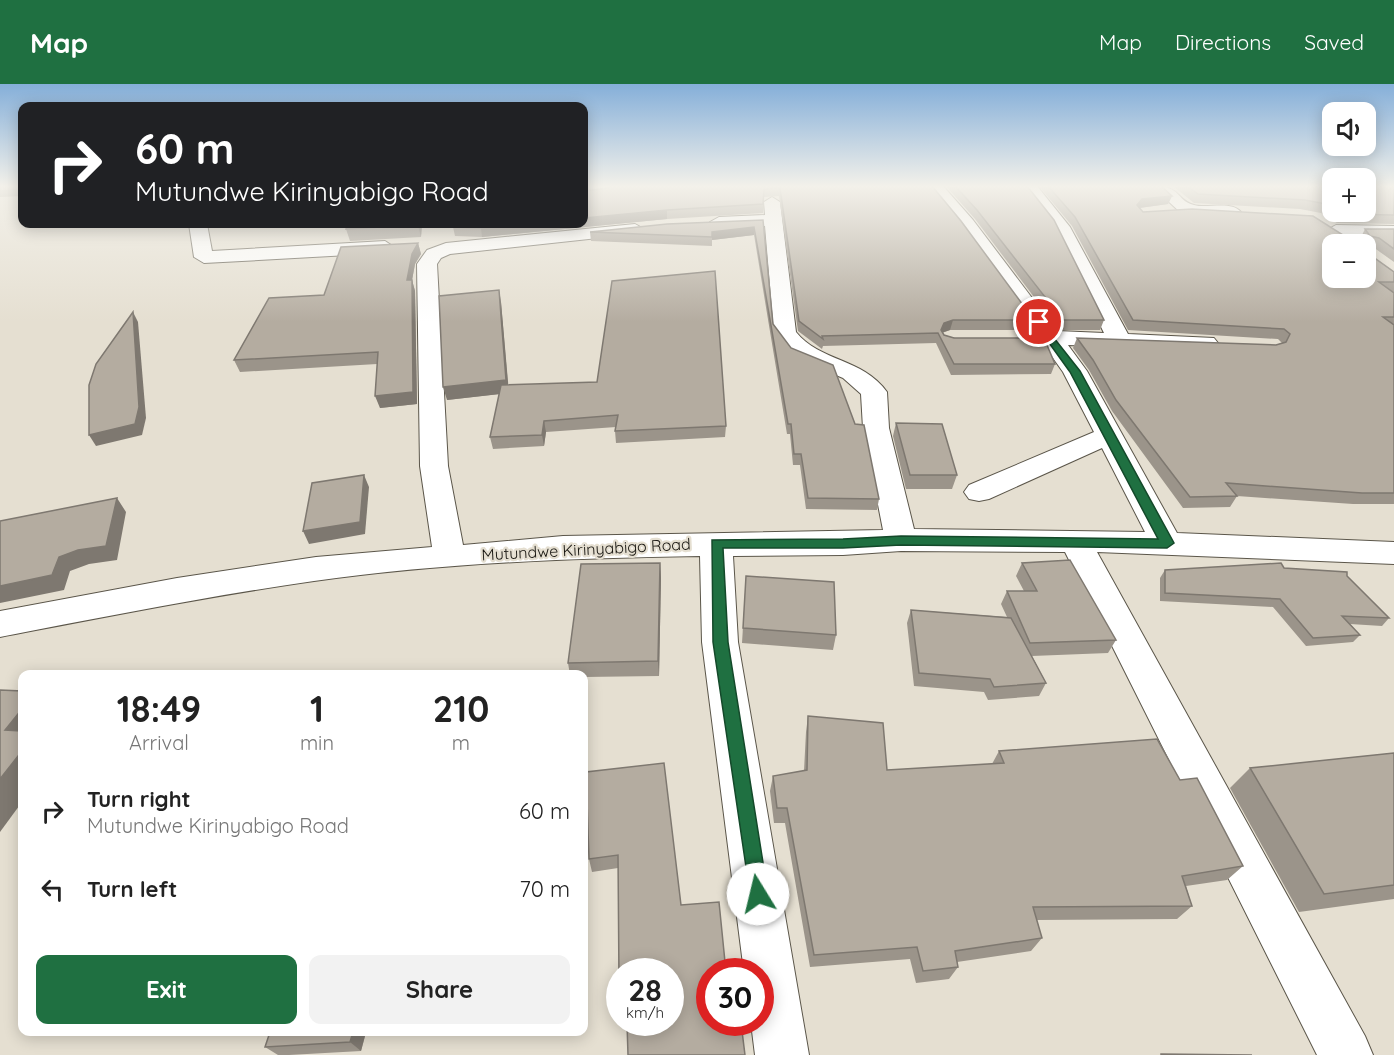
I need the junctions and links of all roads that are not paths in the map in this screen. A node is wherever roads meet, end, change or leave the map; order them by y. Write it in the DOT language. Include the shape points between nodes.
graph roads {
  1 [pos="199,231"];
  2 [pos="615,231"];
  3 [pos="774,231"];
  4 [pos="972,231"];
  5 [pos="1063,231"];
  6 [pos="447,249"];
  7 [pos="1040,338"];
  8 [pos="1119,339"];
  9 [pos="1225,344"];
  10 [pos="1109,435"];
  11 [pos="979,492"];
  12 [pos="901,540"];
  13 [pos="1075,541"];
  14 [pos="716,543"];
  15 [pos="1167,543"];
  16 [pos="1394,553"];
  17 [pos="449,556"];
  18 [pos="3,626"];
  19 [pos="782,1055"];
  20 [pos="1346,1055"];
  1 -- 6 [label="street" via="204,257 410,246"];
  2 -- 6 [label="street"];
  3 -- 12 [label="street" via="785,333 799,351 852,373 874,392 876,428"];
  4 -- 7 [label="street"];
  5 -- 8 [label="street"];
  6 -- 17 [label="street" via="434,254 427,264 434,466"];
  7 -- 8 [label="street"];
  7 -- 10 [label="street" via="1075,371"];
  8 -- 9 [label="street"];
  10 -- 11 [label="street"];
  10 -- 15 [label="street"];
  12 -- 13 [label="street, Mutundwe Kirinyabigo Road"];
  12 -- 14 [label="street, Mutundwe Kirinyabigo Road" via="843,544"];
  13 -- 15 [label="street, Mutundwe Kirinyabigo Road"];
  13 -- 20 [label="street"];
  14 -- 17 [label="street, Mutundwe Kirinyabigo Road" via="563,547"];
  14 -- 19 [label="street" via="720,642"];
  15 -- 16 [label="street, Mutundwe Kirinyabigo Road"];
  17 -- 18 [label="street, Mutundwe Kirinyabigo Road" via="316,569 177,590"];
}
